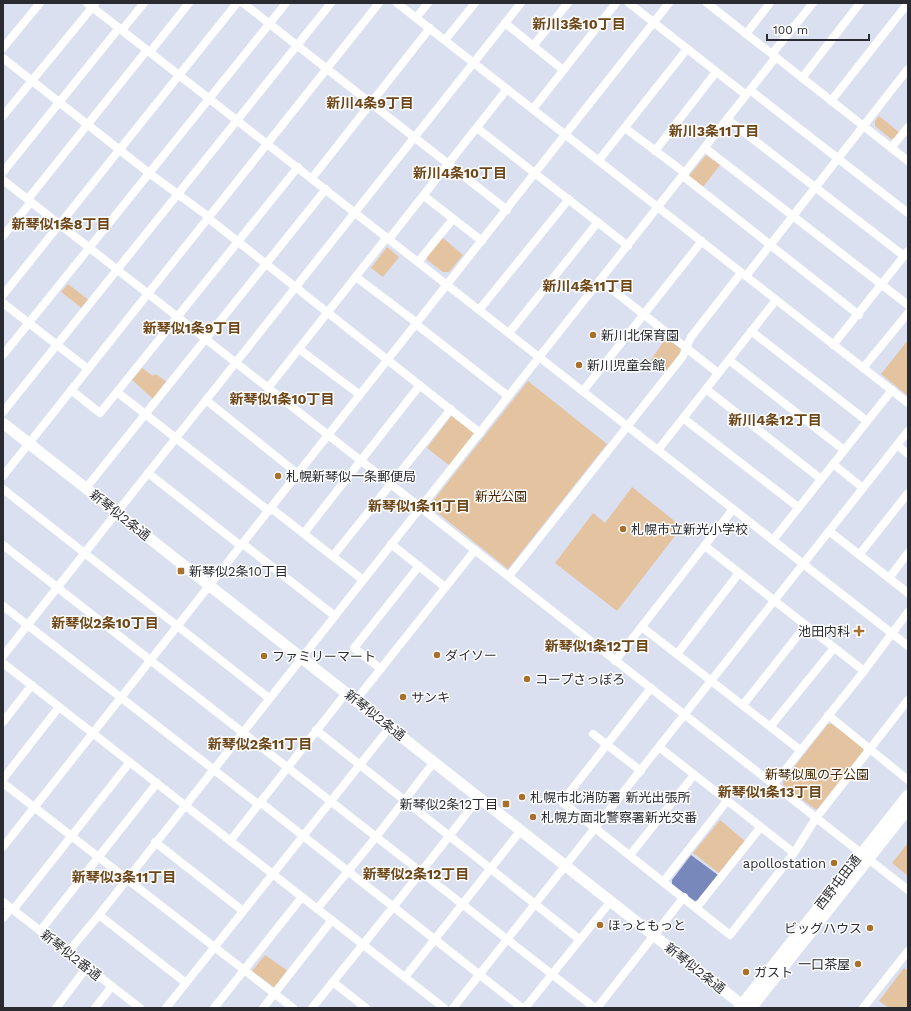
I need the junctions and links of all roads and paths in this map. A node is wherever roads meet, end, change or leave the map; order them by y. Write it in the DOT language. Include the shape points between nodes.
graph roads {
  1 [pos="40,3"];
  2 [pos="144,3"];
  3 [pos="189,3"];
  4 [pos="237,3"];
  5 [pos="243,3"];
  6 [pos="286,3"];
  7 [pos="331,3"];
  8 [pos="379,3"];
  9 [pos="397,3"];
  10 [pos="428,3"];
  11 [pos="474,3"];
  12 [pos="521,3"];
  13 [pos="568,3"];
  14 [pos="616,3"];
  15 [pos="629,3"];
  16 [pos="669,3"];
  17 [pos="707,3"];
  18 [pos="770,3"];
  19 [pos="813,3"];
  20 [pos="860,3"];
  21 [pos="908,3"];
  22 [pos="92,4"];
  23 [pos="717,6"];
  24 [pos="416,18"];
  25 [pos="505,23"];
  26 [pos="654,23"];
  27 [pos="269,24"];
  28 [pos="430,28"];
  29 [pos="121,29"];
  30 [pos="746,34"];
  31 [pos="445,40"];
  32 [pos="297,46"];
  33 [pos="534,46"];
  34 [pos="3,48"];
  35 [pos="687,49"];
  36 [pos="149,51"];
  37 [pos="774,56"];
  38 [pos="3,58"];
  39 [pos="474,62"];
  40 [pos="327,69"];
  41 [pos="908,69"];
  42 [pos="563,70"];
  43 [pos="716,72"];
  44 [pos="180,75"];
  45 [pos="802,78"];
  46 [pos="32,81"];
  47 [pos="507,89"];
  48 [pos="748,92"];
  49 [pos="210,98"];
  50 [pos="831,101"];
  51 [pos="60,103"];
  52 [pos="371,104"];
  53 [pos="533,109"];
  54 [pos="3,116"];
  55 [pos="727,119"];
  56 [pos="238,121"];
  57 [pos="88,125"];
  58 [pos="864,126"];
  59 [pos="908,127"];
  60 [pos="477,128"];
  61 [pos="625,128"];
  62 [pos="566,135"];
  63 [pos="414,138"];
  64 [pos="268,144"];
  65 [pos="705,148"];
  66 [pos="891,148"];
  67 [pos="120,150"];
  68 [pos="655,151"];
  69 [pos="838,158"];
  70 [pos="599,160"];
  71 [pos="908,161"];
  72 [pos="448,164"];
  73 [pos="298,168"];
  74 [pos="3,172"];
  75 [pos="149,173"];
  76 [pos="536,173"];
  77 [pos="684,175"];
  78 [pos="312,178"];
  79 [pos="3,180"];
  80 [pos="815,187"];
  81 [pos="326,190"];
  82 [pos="178,194"];
  83 [pos="424,196"];
  84 [pos="29,200"];
  85 [pos="569,200"];
  86 [pos="658,207"];
  87 [pos="507,210"];
  88 [pos="355,212"];
  89 [pos="908,213"];
  90 [pos="793,216"];
  91 [pos="209,218"];
  92 [pos="453,219"];
  93 [pos="598,222"];
  94 [pos="60,224"];
  95 [pos="3,236"];
  96 [pos="388,238"];
  97 [pos="238,242"];
  98 [pos="482,242"];
  99 [pos="702,242"];
  100 [pos="770,245"];
  101 [pos="628,246"];
  102 [pos="89,247"];
  103 [pos="906,254"];
  104 [pos="418,262"];
  105 [pos="266,264"];
  106 [pos="117,269"];
  107 [pos="743,274"];
  108 [pos="356,277"];
  109 [pos="600,280"];
  110 [pos="448,285"];
  111 [pos="882,285"];
  112 [pos="296,287"];
  113 [pos="148,293"];
  114 [pos="3,295"];
  115 [pos="776,300"];
  116 [pos="3,304"];
  117 [pos="908,305"];
  118 [pos="479,310"];
  119 [pos="328,313"];
  120 [pos="908,313"];
  121 [pos="859,314"];
  122 [pos="644,315"];
  123 [pos="178,317"];
  124 [pos="29,323"];
  125 [pos="416,324"];
  126 [pos="751,331"];
  127 [pos="509,333"];
  128 [pos="206,339"];
  129 [pos="833,345"];
  130 [pos="57,346"];
  131 [pos="686,348"];
  132 [pos="299,349"];
  133 [pos="3,355"];
  134 [pos="539,357"];
  135 [pos="388,360"];
  136 [pos="729,360"];
  137 [pos="236,362"];
  138 [pos="863,368"];
  139 [pos="88,369"];
  140 [pos="718,373"];
  141 [pos="420,385"];
  142 [pos="268,388"];
  143 [pos="706,389"];
  144 [pos="71,390"];
  145 [pos="892,390"];
  146 [pos="583,391"];
  147 [pos="117,392"];
  148 [pos="360,395"];
  149 [pos="508,396"];
  150 [pos="206,400"];
  151 [pos="908,403"];
  152 [pos="450,409"];
  153 [pos="3,412"];
  154 [pos="145,415"];
  155 [pos="683,418"];
  156 [pos="867,421"];
  157 [pos="3,423"];
  158 [pos="628,426"];
  159 [pos="908,432"];
  160 [pos="480,433"];
  161 [pos="328,435"];
  162 [pos="176,438"];
  163 [pos="28,443"];
  164 [pos="897,445"];
  165 [pos="658,450"];
  166 [pos="844,450"];
  167 [pos="908,454"];
  168 [pos="361,461"];
  169 [pos="833,464"];
  170 [pos="148,473"];
  171 [pos="298,474"];
  172 [pos="3,476"];
  173 [pos="821,479"];
  174 [pos="391,484"];
  175 [pos="3,488"];
  176 [pos="86,488"];
  177 [pos="863,488"];
  178 [pos="908,493"];
  179 [pos="798,507"];
  180 [pos="420,508"];
  181 [pos="270,509"];
  182 [pos="733,509"];
  183 [pos="116,512"];
  184 [pos="829,531"];
  185 [pos="304,533"];
  186 [pos="773,540"];
  187 [pos="391,544"];
  188 [pos="3,545"];
  189 [pos="242,545"];
  190 [pos="705,546"];
  191 [pos="475,550"];
  192 [pos="85,553"];
  193 [pos="908,553"];
  194 [pos="859,555"];
  195 [pos="333,556"];
  196 [pos="803,564"];
  197 [pos="419,566"];
  198 [pos="739,573"];
  199 [pos="509,576"];
  200 [pos="889,578"];
  201 [pos="363,580"];
  202 [pos="210,586"];
  203 [pos="445,587"];
  204 [pos="57,588"];
  205 [pos="908,593"];
  206 [pos="774,600"];
  207 [pos="3,606"];
  208 [pos="908,612"];
  209 [pos="335,616"];
  210 [pos="28,625"];
  211 [pos="178,625"];
  212 [pos="806,625"];
  213 [pos="642,627"];
  214 [pos="891,633"];
  215 [pos="908,646"];
  216 [pos="834,648"];
  217 [pos="677,654"];
  218 [pos="3,656"];
  219 [pos="301,658"];
  220 [pos="150,660"];
  221 [pos="615,661"];
  222 [pos="3,663"];
  223 [pos="381,669"];
  224 [pos="864,671"];
  225 [pos="711,681"];
  226 [pos="32,685"];
  227 [pos="651,688"];
  228 [pos="346,692"];
  229 [pos="120,698"];
  230 [pos="269,698"];
  231 [pos="356,700"];
  232 [pos="908,700"];
  233 [pos="743,706"];
  234 [pos="59,707"];
  235 [pos="685,715"];
  236 [pos="828,715"];
  237 [pos="3,722"];
  238 [pos="390,727"];
  239 [pos="770,727"];
  240 [pos="316,730"];
  241 [pos="93,733"];
  242 [pos="243,733"];
  243 [pos="594,734"];
  244 [pos="607,745"];
  245 [pos="659,747"];
  246 [pos="869,748"];
  247 [pos="800,750"];
  248 [pos="130,762"];
  249 [pos="434,762"];
  250 [pos="359,765"];
  251 [pos="287,767"];
  252 [pos="214,770"];
  253 [pos="641,771"];
  254 [pos="694,775"];
  255 [pos="3,779"];
  256 [pos="908,780"];
  257 [pos="3,783"];
  258 [pos="157,783"];
  259 [pos="774,784"];
  260 [pos="908,794"];
  261 [pos="479,797"];
  262 [pos="331,801"];
  263 [pos="404,801"];
  264 [pos="727,801"];
  265 [pos="259,803"];
  266 [pos="185,805"];
  267 [pos="34,807"];
  268 [pos="908,809"];
  269 [pos="816,818"];
  270 [pos="595,828"];
  271 [pos="760,828"];
  272 [pos="521,830"];
  273 [pos="303,836"];
  274 [pos="73,837"];
  275 [pos="376,837"];
  276 [pos="450,837"];
  277 [pos="230,841"];
  278 [pos="156,842"];
  279 [pos="3,847"];
  280 [pos="794,853"];
  281 [pos="630,855"];
  282 [pos="865,856"];
  283 [pos="99,857"];
  284 [pos="566,866"];
  285 [pos="491,870"];
  286 [pos="348,871"];
  287 [pos="421,873"];
  288 [pos="273,874"];
  289 [pos="128,879"];
  290 [pos="664,882"];
  291 [pos="908,890"];
  292 [pos="302,897"];
  293 [pos="684,897"];
  294 [pos="611,901"];
  295 [pos="3,902"];
  296 [pos="463,905"];
  297 [pos="535,905"];
  298 [pos="394,907"];
  299 [pos="697,908"];
  300 [pos="12,909"];
  301 [pos="317,909"];
  302 [pos="243,911"];
  303 [pos="99,915"];
  304 [pos="3,918"];
  305 [pos="332,920"];
  306 [pos="40,931"];
  307 [pos="654,935"];
  308 [pos="579,939"];
  309 [pos="436,940"];
  310 [pos="508,940"];
  311 [pos="362,944"];
  312 [pos="215,947"];
  313 [pos="908,951"];
  314 [pos="68,952"];
  315 [pos="87,967"];
  316 [pos="244,970"];
  317 [pos="480,975"];
  318 [pos="552,975"];
  319 [pos="405,977"];
  320 [pos="333,982"];
  321 [pos="186,983"];
  322 [pos="112,986"];
  323 [pos="274,993"];
  324 [pos="744,1007"];
  325 [pos="56,1008"];
  326 [pos="95,1008"];
  327 [pos="140,1008"];
  328 [pos="166,1008"];
  329 [pos="214,1008"];
  330 [pos="263,1008"];
  331 [pos="293,1008"];
  332 [pos="312,1008"];
  333 [pos="366,1008"];
  334 [pos="444,1008"];
  335 [pos="453,1008"];
  336 [pos="524,1008"];
  337 [pos="596,1008"];
  338 [pos="863,1008"];
  1 -- 34 [label="street"];
  2 -- 29 [label="street"];
  3 -- 36 [label="street"];
  4 -- 44 [label="street"];
  5 -- 27 [label="street"];
  6 -- 27 [label="street"];
  7 -- 32 [label="street"];
  8 -- 40 [label="street"];
  9 -- 24 [label="street"];
  10 -- 24 [label="street"];
  11 -- 31 [label="street"];
  12 -- 25 [label="street"];
  13 -- 33 [label="street"];
  14 -- 42 [label="street"];
  15 -- 26 [label="street"];
  16 -- 26 [label="street"];
  17 -- 23 [label="street"];
  18 -- 30 [label="street"];
  19 -- 37 [label="street"];
  20 -- 45 [label="street"];
  21 -- 50 [label="street"];
  22 -- 29 [label="street"];
  22 -- 46 [label="street"];
  23 -- 30 [label="street"];
  24 -- 28 [label="street"];
  25 -- 33 [label="street"];
  25 -- 39 [label="street"];
  26 -- 35 [label="street"];
  26 -- 62 [label="street"];
  27 -- 32 [label="street"];
  27 -- 49 [label="street"];
  28 -- 31 [label="street"];
  28 -- 52 [label="street"];
  29 -- 36 [label="street"];
  29 -- 51 [label="street"];
  30 -- 37 [label="street"];
  31 -- 39 [label="street"];
  32 -- 40 [label="street"];
  32 -- 56 [label="street"];
  33 -- 42 [label="street"];
  35 -- 43 [label="street"];
  35 -- 61 [label="street"];
  36 -- 44 [label="street"];
  36 -- 57 [label="street"];
  37 -- 45 [label="street"];
  37 -- 48 [label="street"];
  38 -- 46 [label="street"];
  39 -- 47 [label="street"];
  39 -- 63 [label="street"];
  40 -- 52 [label="street"];
  40 -- 64 [label="street"];
  41 -- 58 [label="street"];
  42 -- 53 [label="street"];
  43 -- 48 [label="street"];
  43 -- 68 [label="street"];
  44 -- 49 [label="street"];
  44 -- 67 [label="street"];
  45 -- 50 [label="street"];
  46 -- 51 [label="street"];
  46 -- 54 [label="street"];
  47 -- 53 [label="street"];
  47 -- 60 [label="street"];
  48 -- 55 [label="street"];
  48 -- 69 [label="street"];
  49 -- 56 [label="street"];
  49 -- 75 [label="street"];
  50 -- 58 [label="street"];
  51 -- 57 [label="street"];
  51 -- 74 [label="street"];
  52 -- 63 [label="street"];
  52 -- 78 [label="street"];
  53 -- 62 [label="street"];
  55 -- 65 [label="street"];
  55 -- 80 [label="street"];
  56 -- 64 [label="street"];
  56 -- 82 [label="street"];
  57 -- 67 [label="street"];
  57 -- 84 [label="street"];
  58 -- 66 [label="street"];
  58 -- 69 [label="street"];
  59 -- 66 [label="street"];
  60 -- 72 [label="street"];
  60 -- 76 [label="street"];
  61 -- 68 [label="street"];
  61 -- 70 [label="street"];
  62 -- 70 [label="street"];
  62 -- 76 [label="street"];
  63 -- 72 [label="street"];
  63 -- 88 [label="street"];
  64 -- 73 [label="street"];
  64 -- 91 [label="street"];
  65 -- 77 [label="street"];
  65 -- 90 [label="street"];
  66 -- 71 [label="street"];
  67 -- 75 [label="street"];
  67 -- 94 [label="street"];
  68 -- 77 [label="street"];
  69 -- 80 [label="street"];
  69 -- 89 [label="street"];
  70 -- 86 [label="street"];
  72 -- 83 [label="street"];
  72 -- 87 [label="street"];
  73 -- 78 [label="street"];
  73 -- 97 [label="street"];
  75 -- 82 [label="street"];
  75 -- 102 [label="street"];
  76 -- 85 [label="street"];
  76 -- 87 [label="street"];
  77 -- 86 [label="street"];
  77 -- 100 [label="street"];
  78 -- 81 [label="street"];
  79 -- 84 [label="street"];
  80 -- 90 [label="street"];
  80 -- 103 [label="street"];
  81 -- 88 [label="street"];
  81 -- 105 [label="street"];
  82 -- 91 [label="street"];
  82 -- 106 [label="street"];
  83 -- 92 [label="street"];
  83 -- 96 [label="street"];
  84 -- 94 [label="street"];
  84 -- 95 [label="street"];
  85 -- 93 [label="street"];
  85 -- 118 [label="street"];
  86 -- 99 [label="street"];
  86 -- 101 [label="street"];
  87 -- 98 [label="street"];
  88 -- 96 [label="street"];
  88 -- 112 [label="street"];
  90 -- 100 [label="street"];
  90 -- 111 [label="street"];
  91 -- 97 [label="street"];
  91 -- 113 [label="street"];
  92 -- 98 [label="street"];
  92 -- 104 [label="street"];
  93 -- 101 [label="street"];
  93 -- 127 [label="street"];
  94 -- 102 [label="street"];
  94 -- 114 [label="street"];
  96 -- 104 [label="street"];
  96 -- 108 [label="street"];
  97 -- 105 [label="street"];
  97 -- 123 [label="street"];
  98 -- 110 [label="street"];
  99 -- 107 [label="street"];
  99 -- 122 [label="street"];
  100 -- 107 [label="street"];
  100 -- 121 [label="street"];
  101 -- 109 [label="street"];
  102 -- 106 [label="street"];
  102 -- 124 [label="street"];
  103 -- 111 [label="street"];
  104 -- 110 [label="street"];
  105 -- 112 [label="street"];
  105 -- 128 [label="street"];
  106 -- 113 [label="street"];
  106 -- 130 [label="street"];
  107 -- 115 [label="street"];
  107 -- 131 [label="street" via="691,337"];
  108 -- 119 [label="street"];
  108 -- 125 [label="street"];
  109 -- 122 [label="street"];
  109 -- 134 [label="street"];
  110 -- 118 [label="street"];
  110 -- 125 [label="street"];
  111 -- 117 [label="street"];
  111 -- 121 [label="street"];
  112 -- 119 [label="street"];
  112 -- 137 [label="street"];
  113 -- 123 [label="street"];
  113 -- 139 [label="street"];
  115 -- 126 [label="street"];
  115 -- 129 [label="street"];
  116 -- 124 [label="street"];
  118 -- 127 [label="street"];
  119 -- 132 [label="street"];
  119 -- 135 [label="street"];
  120 -- 138 [label="street"];
  121 -- 129 [label="street"];
  122 -- 131 [label="street"];
  122 -- 146 [label="street"];
  123 -- 128 [label="street"];
  123 -- 147 [label="street"];
  124 -- 130 [label="street"];
  124 -- 133 [label="street"];
  125 -- 135 [label="street"];
  125 -- 149 [label="street"];
  126 -- 136 [label="street"];
  126 -- 156 [label="street"];
  127 -- 134 [label="street"];
  128 -- 137 [label="street"];
  128 -- 154 [label="street"];
  129 -- 138 [label="street"];
  130 -- 139 [label="street"];
  130 -- 153 [label="street"];
  131 -- 140 [label="street"];
  131 -- 158 [label="street" via="683,356"];
  132 -- 142 [label="street"];
  132 -- 148 [label="street"];
  134 -- 146 [label="street"];
  134 -- 149 [label="street"];
  135 -- 141 [label="street"];
  135 -- 148 [label="street"];
  136 -- 140 [label="street"];
  136 -- 166 [label="street"];
  137 -- 142 [label="street"];
  137 -- 150 [label="street"];
  138 -- 145 [label="street"];
  139 -- 144 [label="street"];
  140 -- 143 [label="street"];
  141 -- 152 [label="street"];
  141 -- 168 [label="street"];
  142 -- 161 [label="street"];
  143 -- 155 [label="street"];
  143 -- 173 [label="street"];
  144 -- 147 [label="street" via="100,413"];
  144 -- 163 [label="street"];
  145 -- 151 [label="street"];
  145 -- 156 [label="street"];
  146 -- 158 [label="street"];
  147 -- 154 [label="street"];
  148 -- 161 [label="street"];
  149 -- 160 [label="street"];
  150 -- 162 [label="street"];
  150 -- 171 [label="street"];
  152 -- 160 [label="street"];
  152 -- 174 [label="street"];
  154 -- 162 [label="street"];
  154 -- 176 [label="street"];
  155 -- 165 [label="street"];
  155 -- 179 [label="street"];
  156 -- 166 [label="street"];
  157 -- 163 [label="street, 新琴似2条通"];
  158 -- 165 [label="street"];
  158 -- 199 [label="street"];
  159 -- 164 [label="street"];
  160 -- 180 [label="street"];
  161 -- 168 [label="street"];
  161 -- 171 [label="street"];
  162 -- 170 [label="street"];
  162 -- 181 [label="street"];
  163 -- 172 [label="street"];
  163 -- 176 [label="street, 新琴似2条通"];
  164 -- 167 [label="street"];
  164 -- 177 [label="street"];
  165 -- 182 [label="street"];
  166 -- 169 [label="street"];
  168 -- 174 [label="street"];
  168 -- 185 [label="street"];
  169 -- 173 [label="street"];
  169 -- 177 [label="street"];
  170 -- 183 [label="street"];
  170 -- 189 [label="street"];
  171 -- 181 [label="street"];
  173 -- 179 [label="street"];
  174 -- 180 [label="street"];
  174 -- 195 [label="street"];
  175 -- 192 [label="street"];
  176 -- 183 [label="street, 新琴似2条通"];
  177 -- 184 [label="street"];
  178 -- 194 [label="street"];
  179 -- 186 [label="street"];
  180 -- 187 [label="street"];
  180 -- 191 [label="street"];
  181 -- 185 [label="street"];
  181 -- 189 [label="street"];
  182 -- 186 [label="street"];
  182 -- 190 [label="street"];
  183 -- 192 [label="street"];
  183 -- 202 [label="street, 新琴似2条通"];
  184 -- 194 [label="street"];
  184 -- 196 [label="street"];
  185 -- 195 [label="street"];
  186 -- 196 [label="street"];
  187 -- 197 [label="street"];
  187 -- 201 [label="street"];
  188 -- 204 [label="street"];
  189 -- 202 [label="street"];
  189 -- 209 [label="street"];
  190 -- 198 [label="street"];
  190 -- 213 [label="street"];
  191 -- 199 [label="street"];
  191 -- 203 [label="street"];
  192 -- 204 [label="street"];
  192 -- 211 [label="street"];
  193 -- 200 [label="street"];
  194 -- 200 [label="street"];
  195 -- 201 [label="street"];
  196 -- 206 [label="street"];
  196 -- 214 [label="street"];
  197 -- 203 [label="street"];
  197 -- 223 [label="street" via="354,648"];
  198 -- 206 [label="street"];
  198 -- 217 [label="street"];
  199 -- 221 [label="street"];
  200 -- 205 [label="street"];
  201 -- 209 [label="street"];
  202 -- 211 [label="street"];
  202 -- 219 [label="street, 新琴似2条通"];
  203 -- 223 [label="street"];
  204 -- 210 [label="street"];
  204 -- 220 [label="street"];
  206 -- 212 [label="street"];
  206 -- 225 [label="street"];
  207 -- 210 [label="street"];
  208 -- 214 [label="street"];
  209 -- 219 [label="street"];
  210 -- 218 [label="street"];
  210 -- 229 [label="street"];
  211 -- 220 [label="street"];
  211 -- 230 [label="street"];
  212 -- 216 [label="street"];
  212 -- 233 [label="street"];
  213 -- 217 [label="street"];
  213 -- 221 [label="street"];
  214 -- 215 [label="street"];
  214 -- 224 [label="street"];
  216 -- 224 [label="street"];
  216 -- 239 [label="street"];
  217 -- 225 [label="street"];
  219 -- 228 [label="street, 新琴似2条通"];
  219 -- 230 [label="street"];
  220 -- 229 [label="street"];
  220 -- 242 [label="street"];
  221 -- 227 [label="street"];
  222 -- 226 [label="street"];
  223 -- 231 [label="street"];
  224 -- 236 [label="street"];
  225 -- 233 [label="street"];
  225 -- 235 [label="street"];
  226 -- 234 [label="street"];
  226 -- 237 [label="street"];
  227 -- 235 [label="street"];
  227 -- 244 [label="street"];
  228 -- 231 [label="street, 新琴似2条通"];
  228 -- 240 [label="street"];
  229 -- 241 [label="street"];
  229 -- 252 [label="street"];
  230 -- 242 [label="street"];
  231 -- 238 [label="street, 新琴似2条通"];
  232 -- 246 [label="street"];
  233 -- 239 [label="street"];
  234 -- 241 [label="street"];
  234 -- 255 [label="street"];
  235 -- 245 [label="street"];
  235 -- 259 [label="street"];
  236 -- 246 [label="street"];
  236 -- 247 [label="street"];
  238 -- 249 [label="street, 新琴似2条通"];
  238 -- 250 [label="street"];
  239 -- 247 [label="street"];
  240 -- 250 [label="street"];
  240 -- 251 [label="street"];
  241 -- 248 [label="street"];
  241 -- 267 [label="street"];
  242 -- 251 [label="street"];
  242 -- 252 [label="street"];
  243 -- 244 [label="street"];
  244 -- 253 [label="street"];
  244 -- 270 [label="street" via="562,802"];
  245 -- 253 [label="street"];
  245 -- 254 [label="street"];
  246 -- 256 [label="street"];
  246 -- 269 [label="street"];
  247 -- 259 [label="street"];
  248 -- 258 [label="street"];
  248 -- 274 [label="street"];
  249 -- 261 [label="street, 新琴似2条通"];
  249 -- 263 [label="street"];
  250 -- 262 [label="street"];
  250 -- 263 [label="street"];
  251 -- 262 [label="street"];
  251 -- 265 [label="street"];
  252 -- 265 [label="street"];
  252 -- 266 [label="street"];
  253 -- 270 [label="street"];
  254 -- 264 [label="street"];
  254 -- 281 [label="street"];
  257 -- 267 [label="street"];
  258 -- 266 [label="street"];
  258 -- 283 [label="street"];
  259 -- 269 [label="street"];
  260 -- 282 [label="street, 西野屯田通"];
  261 -- 272 [label="street, 新琴似2条通"];
  261 -- 276 [label="street"];
  262 -- 273 [label="street"];
  262 -- 275 [label="street"];
  263 -- 275 [label="street"];
  263 -- 276 [label="street"];
  264 -- 271 [label="street"];
  264 -- 290 [label="street"];
  265 -- 273 [label="street"];
  265 -- 277 [label="street"];
  266 -- 277 [label="street"];
  266 -- 278 [label="street"];
  267 -- 274 [label="street"];
  267 -- 279 [label="street"];
  268 -- 282 [label="street, 西野屯田通"];
  269 -- 280 [label="street"];
  269 -- 282 [label="street"];
  270 -- 281 [label="street"];
  270 -- 284 [label="street"];
  271 -- 280 [label="street"];
  271 -- 299 [label="street"];
  272 -- 284 [label="street, 新琴似2条通"];
  272 -- 285 [label="street"];
  273 -- 286 [label="street"];
  273 -- 288 [label="street"];
  274 -- 283 [label="street"];
  274 -- 300 [label="street"];
  275 -- 286 [label="street"];
  275 -- 287 [label="street"];
  276 -- 285 [label="street"];
  276 -- 287 [label="street"];
  277 -- 288 [label="street"];
  278 -- 289 [label="street"];
  278 -- 302 [label="street"];
  280 -- 299 [label="street" via="730,935"];
  281 -- 290 [label="street"];
  282 -- 291 [label="street"];
  282 -- 324 [label="street, 西野屯田通"];
  283 -- 289 [label="street"];
  283 -- 306 [label="street"];
  284 -- 294 [label="street, 新琴似2条通"];
  284 -- 297 [label="street"];
  285 -- 296 [label="street"];
  285 -- 297 [label="street"];
  286 -- 298 [label="street"];
  286 -- 301 [label="street"];
  287 -- 296 [label="street"];
  287 -- 298 [label="street"];
  288 -- 292 [label="street"];
  288 -- 302 [label="street"];
  289 -- 303 [label="street"];
  289 -- 312 [label="street"];
  290 -- 293 [label="street"];
  292 -- 301 [label="street"];
  292 -- 316 [label="street"];
  293 -- 299 [label="street"];
  293 -- 307 [label="street"];
  294 -- 307 [label="street, 新琴似2条通"];
  294 -- 308 [label="street"];
  295 -- 300 [label="street, 新琴似2番通"];
  296 -- 309 [label="street"];
  296 -- 310 [label="street"];
  297 -- 308 [label="street"];
  297 -- 310 [label="street"];
  298 -- 309 [label="street"];
  298 -- 311 [label="street"];
  300 -- 304 [label="street"];
  300 -- 306 [label="street, 新琴似2番通"];
  301 -- 305 [label="street"];
  302 -- 312 [label="street"];
  303 -- 314 [label="street"];
  303 -- 321 [label="street"];
  305 -- 311 [label="street"];
  305 -- 323 [label="street"];
  306 -- 314 [label="street, 新琴似2番通"];
  307 -- 324 [label="street, 新琴似2条通"];
  307 -- 337 [label="street"];
  308 -- 318 [label="street"];
  309 -- 317 [label="street"];
  309 -- 319 [label="street"];
  310 -- 317 [label="street"];
  310 -- 318 [label="street"];
  311 -- 319 [label="street"];
  311 -- 320 [label="street"];
  312 -- 316 [label="street"];
  312 -- 321 [label="street"];
  313 -- 338 [label="street"];
  314 -- 315 [label="street, 新琴似2番通"];
  315 -- 322 [label="street, 新琴似2番通"];
  315 -- 325 [label="street"];
  316 -- 323 [label="street"];
  316 -- 329 [label="street"];
  317 -- 335 [label="street"];
  317 -- 336 [label="street"];
  318 -- 336 [label="street"];
  318 -- 337 [label="street"];
  319 -- 334 [label="street"];
  320 -- 332 [label="street"];
  320 -- 333 [label="street"];
  321 -- 328 [label="street"];
  322 -- 326 [label="street"];
  322 -- 327 [label="street, 新琴似2番通"];
  323 -- 330 [label="street"];
  323 -- 331 [label="street"];
}
